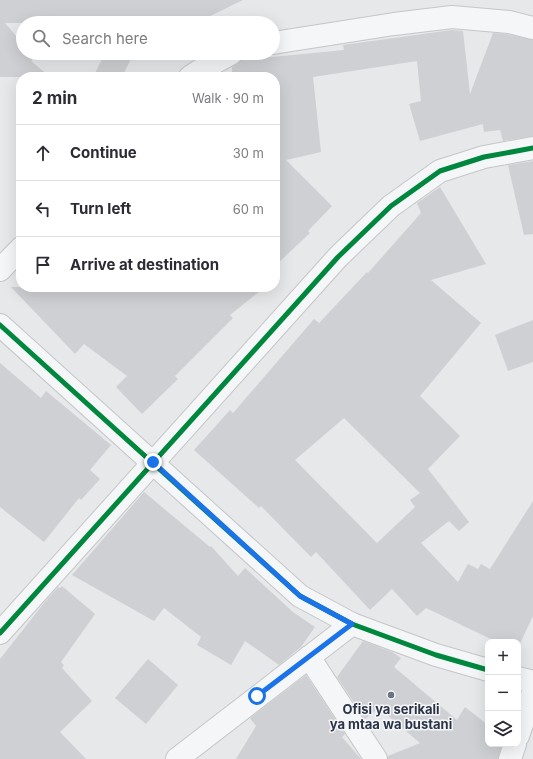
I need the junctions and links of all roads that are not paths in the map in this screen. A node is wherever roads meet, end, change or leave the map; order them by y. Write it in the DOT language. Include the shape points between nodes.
graph roads {
  1 [pos="533,28"];
  2 [pos="280,42"];
  3 [pos="219,60"];
  4 [pos="198,72"];
  5 [pos="533,148"];
  6 [pos="16,253"];
  7 [pos="0,270"];
  8 [pos="0,325"];
  9 [pos="153,462"];
  10 [pos="352,624"];
  11 [pos="0,633"];
  12 [pos="309,657"];
  13 [pos="485,669"];
  14 [pos="521,679"];
  15 [pos="533,682"];
  16 [pos="533,692"];
  17 [pos="521,727"];
  18 [pos="514,747"];
  19 [pos="177,759"];
  20 [pos="376,759"];
  21 [pos="510,759"];
  1 -- 2 [label="street" via="509,22 452,17"];
  3 -- 4 [label="street"];
  5 -- 9 [label="street" via="484,157 440,171 391,206 338,257"];
  6 -- 7 [label="street"];
  8 -- 9 [label="street"];
  9 -- 10 [label="street" via="300,596"];
  9 -- 11 [label="street"];
  10 -- 12 [label="street"];
  10 -- 13 [label="street" via="436,655"];
  12 -- 19 [label="street"];
  12 -- 20 [label="street"];
  14 -- 15 [label="street"];
  16 -- 17 [label="street"];
  18 -- 21 [label="street"];
}
